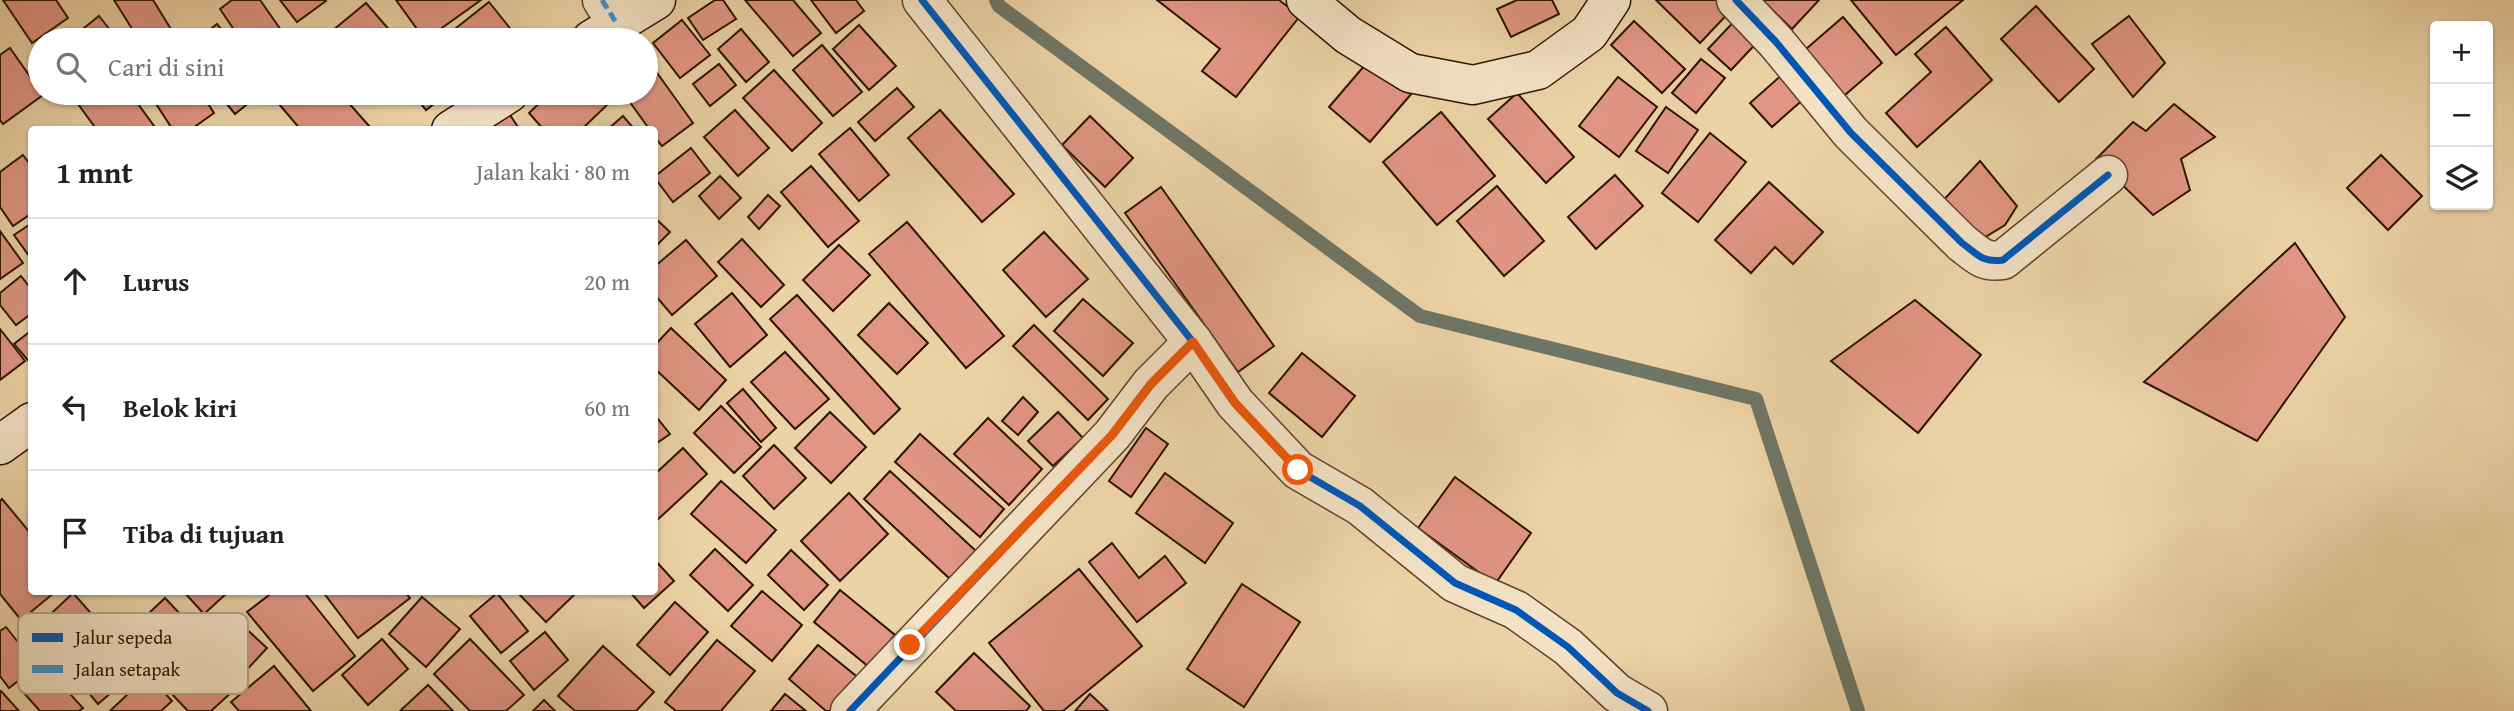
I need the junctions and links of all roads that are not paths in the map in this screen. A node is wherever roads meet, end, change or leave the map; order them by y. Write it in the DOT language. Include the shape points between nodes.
graph roads {
  1 [pos="656,0"];
  2 [pos="922,0"];
  3 [pos="1306,0"];
  4 [pos="1611,0"];
  5 [pos="1736,0"];
  6 [pos="604,21"];
  7 [pos="490,105"];
  8 [pos="457,126"];
  9 [pos="2108,175"];
  10 [pos="1193,342"];
  11 [pos="28,425"];
  12 [pos="0,445"];
  13 [pos="850,711"];
  14 [pos="1648,711"];
  1 -- 6 [label="street"];
  2 -- 10 [label="street"];
  3 -- 4 [label="street" via="1348,35 1410,73 1473,85 1538,70 1589,33"];
  5 -- 9 [label="street" via="1851,133 1981,258 2003,260"];
  7 -- 8 [label="street"];
  10 -- 13 [label="street" via="1151,384 1112,435"];
  10 -- 14 [label="street" via="1235,403 1298,470 1360,506 1455,583 1516,610 1567,647 1617,693"];
  11 -- 12 [label="street"];
}
